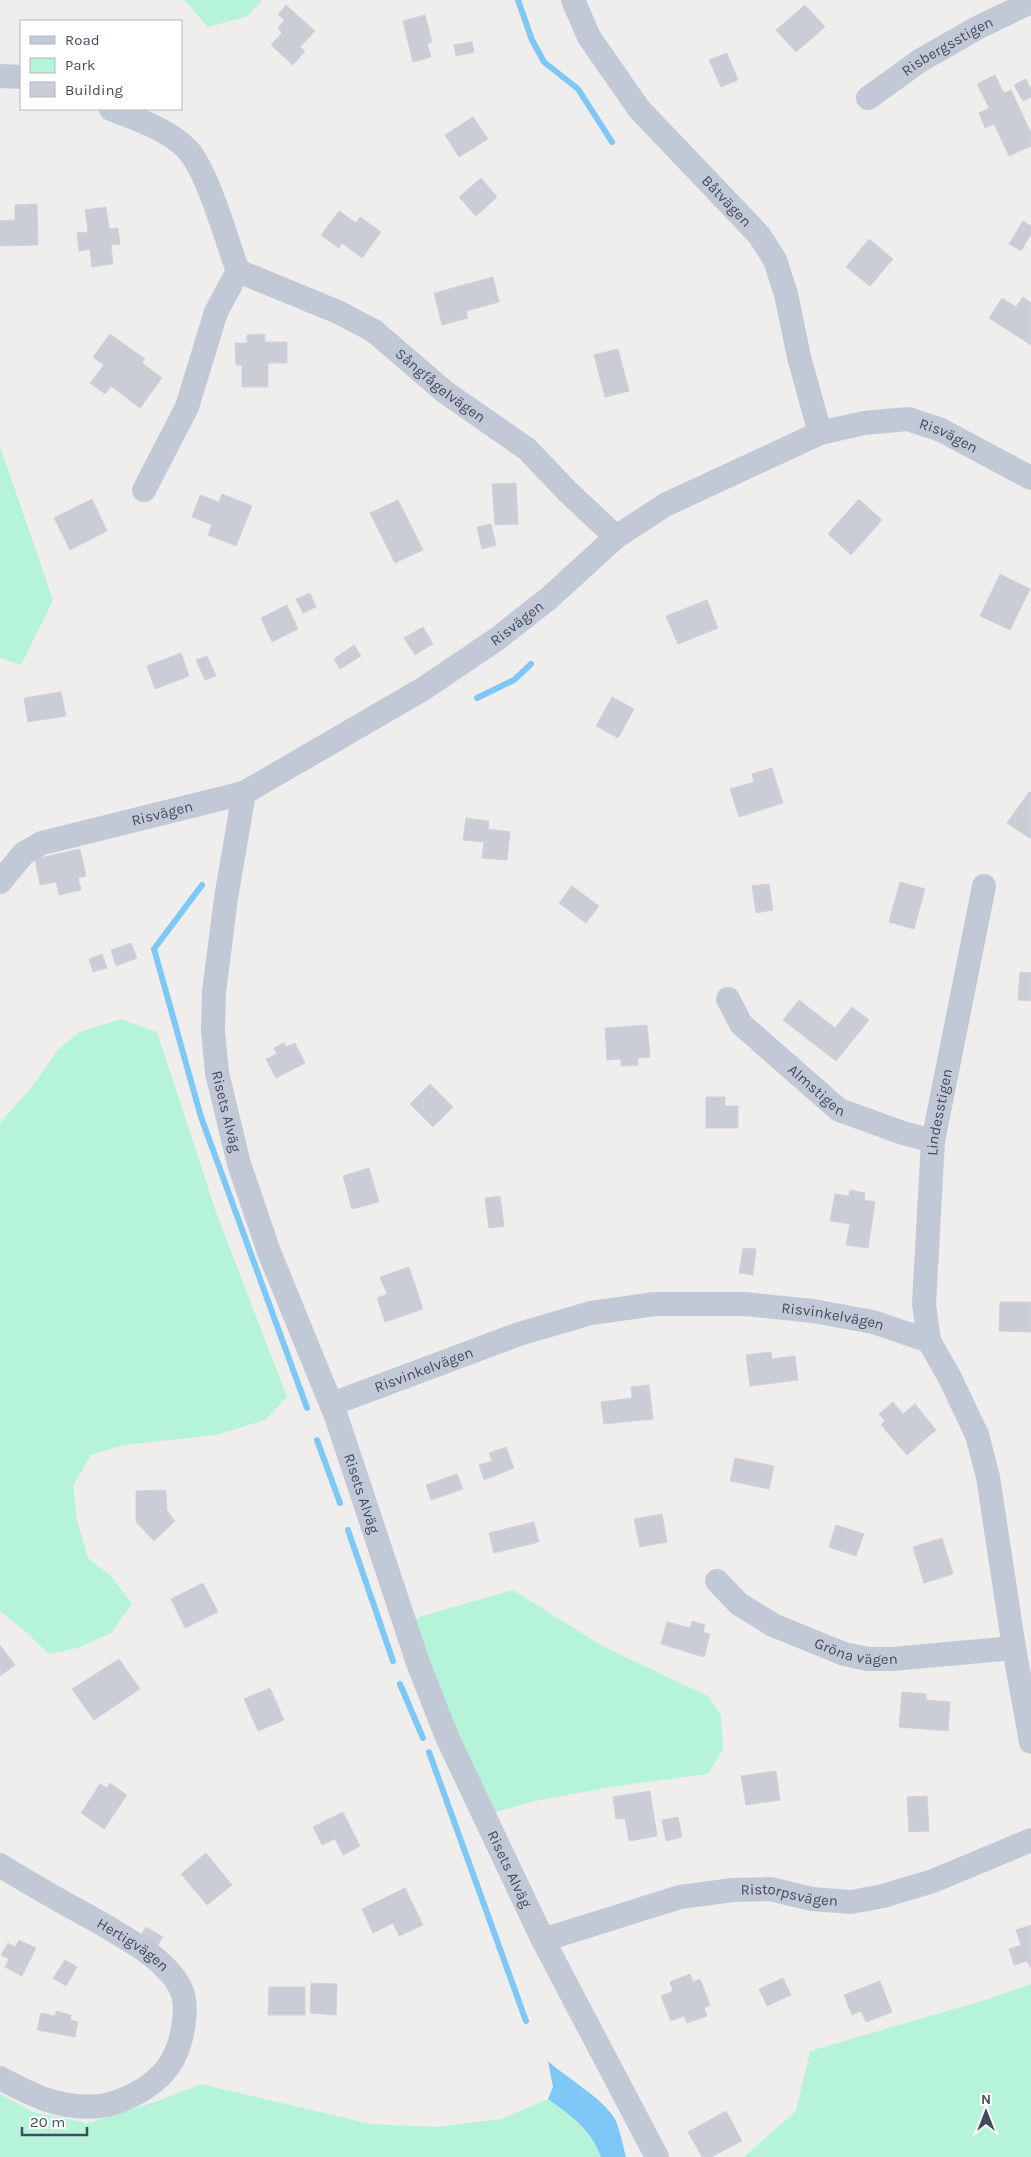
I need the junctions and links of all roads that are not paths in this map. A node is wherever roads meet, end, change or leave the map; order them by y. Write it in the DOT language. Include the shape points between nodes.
graph roads {
  1 [pos="573,0"];
  2 [pos="1031,2"];
  3 [pos="0,76"];
  4 [pos="20,77"];
  5 [pos="868,98"];
  6 [pos="114,110"];
  7 [pos="238,271"];
  8 [pos="820,433"];
  9 [pos="1031,478"];
  10 [pos="144,490"];
  11 [pos="616,537"];
  12 [pos="244,793"];
  13 [pos="0,882"];
  14 [pos="984,886"];
  15 [pos="728,999"];
  16 [pos="933,1141"];
  17 [pos="929,1341"];
  18 [pos="332,1404"];
  19 [pos="717,1581"];
  20 [pos="1014,1648"];
  21 [pos="1031,1742"];
  22 [pos="1031,1840"];
  23 [pos="0,1865"];
  24 [pos="543,1940"];
  25 [pos="0,2078"];
  26 [pos="657,2157"];
  1 -- 8 [label="street, Båtvägen" via="590,37 639,109 758,235 775,260"];
  2 -- 5 [label="street, Risbergsstigen" via="921,60"];
  3 -- 4 [label="street"];
  6 -- 7 [label="street" via="169,136 186,148 212,198"];
  7 -- 10 [label="street" via="216,312 187,407"];
  7 -- 11 [label="street, Sångfågelvägen" via="338,312 374,331 445,392 527,449"];
  8 -- 9 [label="street, Risvägen" via="864,423 908,419 941,430"];
  8 -- 11 [label="street, Risvägen" via="665,505"];
  11 -- 12 [label="street, Risvägen" via="548,599 497,639 422,689"];
  12 -- 13 [label="street, Risvägen" via="42,843 24,853"];
  12 -- 18 [label="street, Risets Alväg" via="214,992 217,1073 239,1164 269,1252"];
  14 -- 16 [label="street, Lindesstigen"];
  15 -- 16 [label="street, Almstigen" via="741,1024 839,1110"];
  16 -- 17 [label="street, Lindesstigen" via="924,1304"];
  17 -- 18 [label="street, Risvinkelvägen" via="873,1322 813,1311 745,1304 655,1304 591,1313 519,1334"];
  17 -- 20 [label="street" via="977,1434 988,1477"];
  18 -- 24 [label="street, Risets Alväg" via="418,1663 443,1727"];
  19 -- 20 [label="street, Gröna vägen" via="739,1604 773,1625 844,1654 892,1659"];
  20 -- 21 [label="street"];
  22 -- 24 [label="street, Ristorpsvägen" via="933,1881 883,1896 851,1902 812,1899 770,1889 734,1890 680,1897"];
  23 -- 25 [label="street, Hertigvägen" via="142,1948 173,1976 186,2001 182,2038 166,2072 149,2087 121,2100 101,2106 64,2106 33,2096"];
  24 -- 26 [label="street, Risets Alväg"];
}
